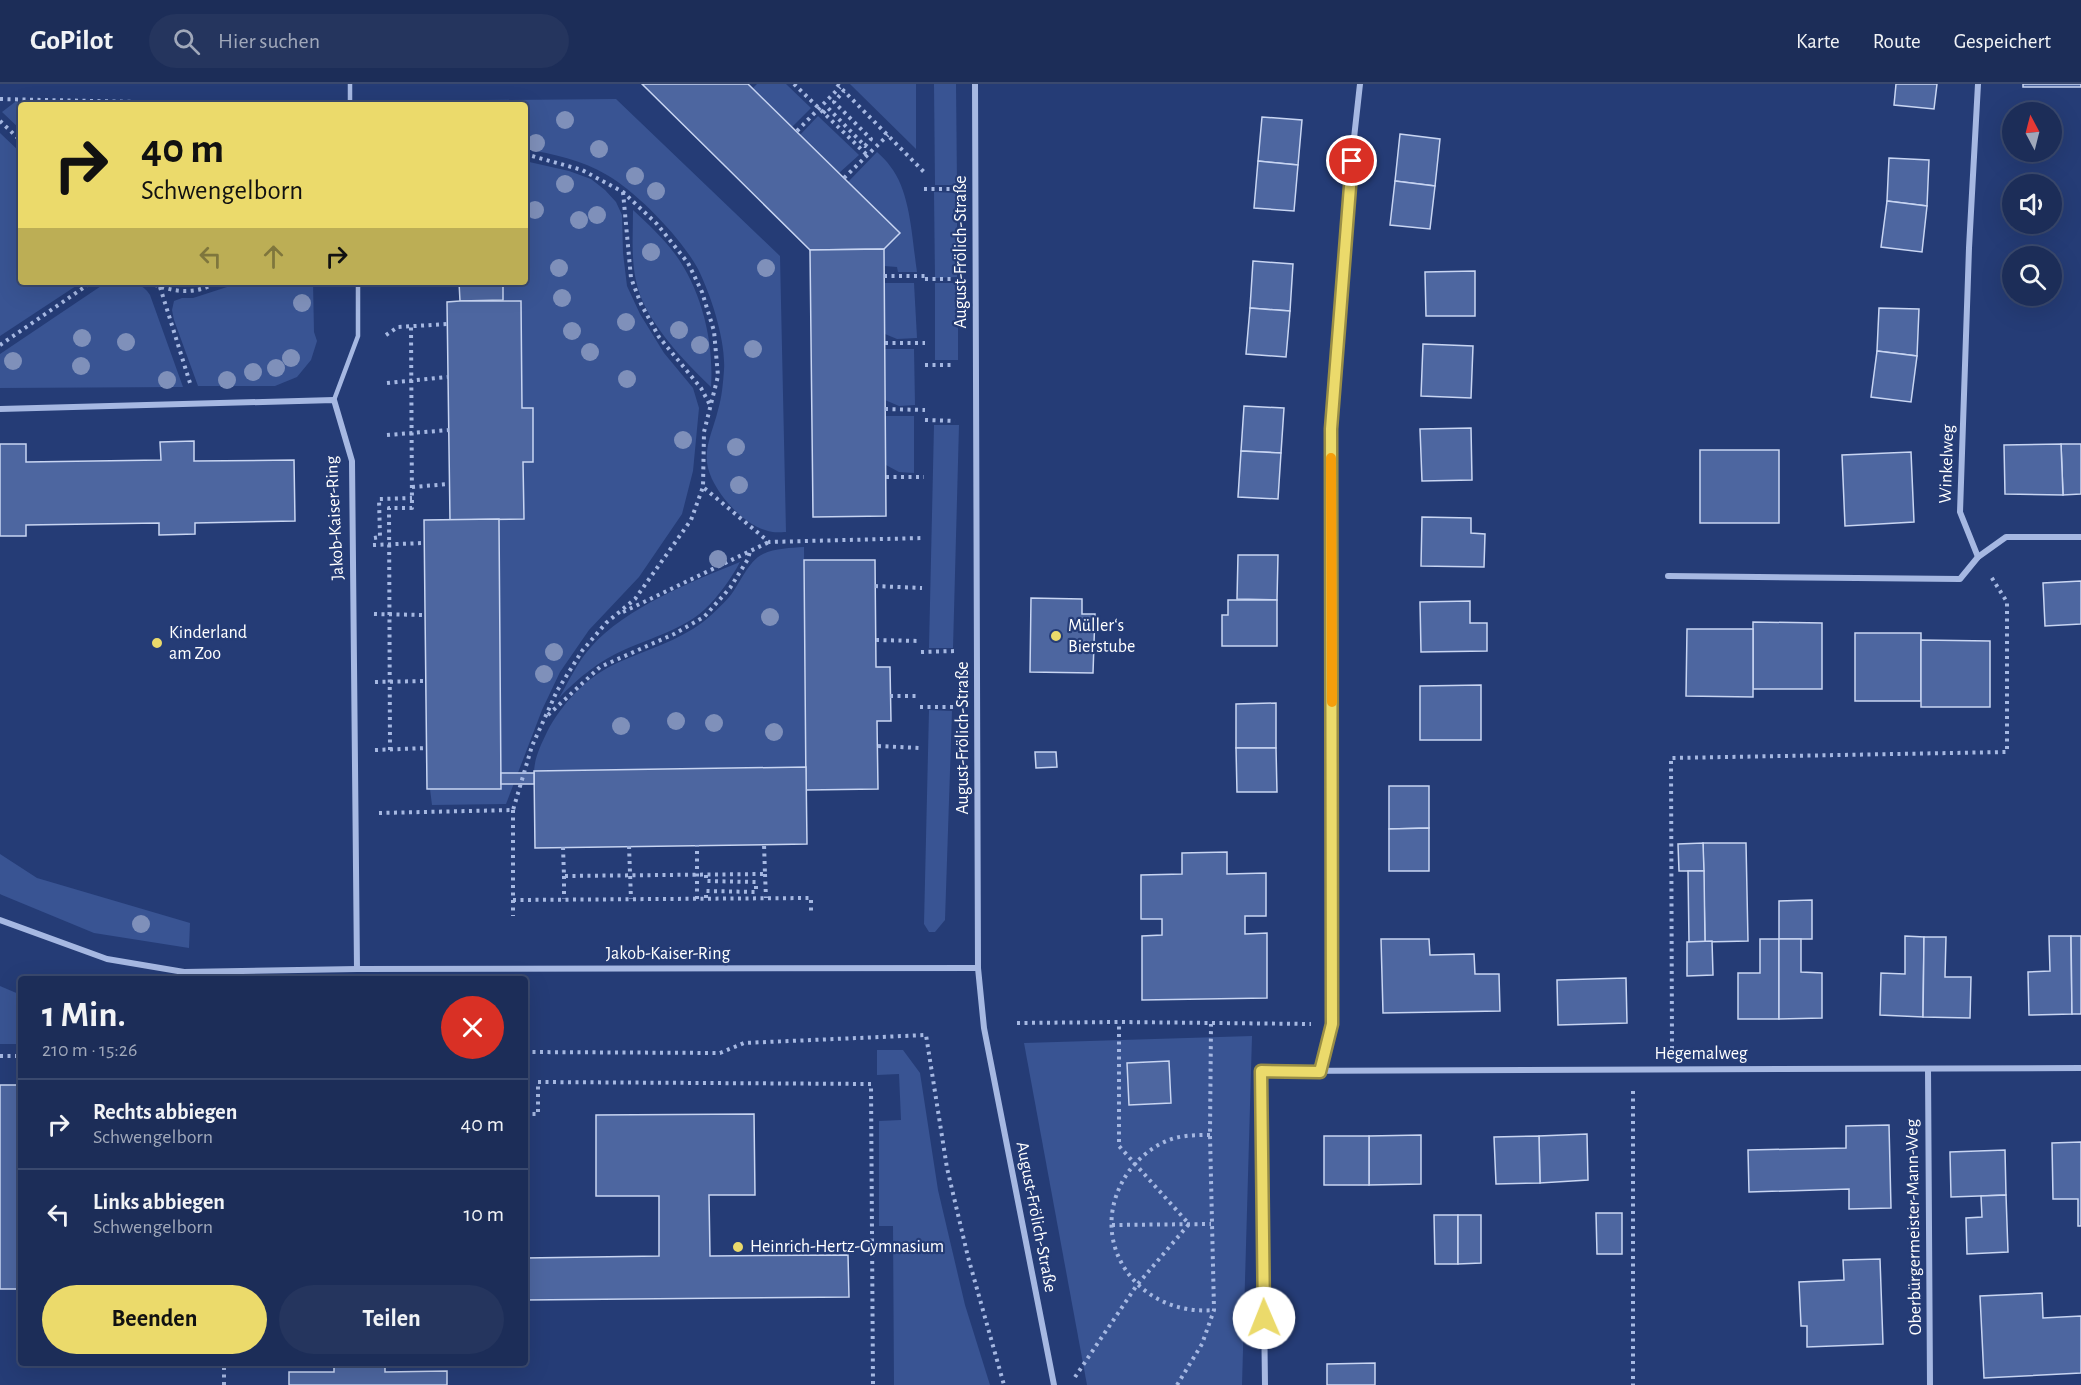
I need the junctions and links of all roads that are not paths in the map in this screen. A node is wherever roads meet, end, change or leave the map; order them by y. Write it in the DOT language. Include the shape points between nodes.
graph roads {
  1 [pos="350,84"];
  2 [pos="975,84"];
  3 [pos="1360,84"];
  4 [pos="1978,84"];
  5 [pos="350,102"];
  6 [pos="358,285"];
  7 [pos="334,400"];
  8 [pos="0,409"];
  9 [pos="2081,537"];
  10 [pos="1978,557"];
  11 [pos="1668,576"];
  12 [pos="0,920"];
  13 [pos="978,968"];
  14 [pos="357,969"];
  15 [pos="2081,1068"];
  16 [pos="1928,1069"];
  17 [pos="1320,1072"];
  18 [pos="1054,1385"];
  19 [pos="1265,1385"];
  20 [pos="1930,1385"];
  1 -- 5 [label="lane"];
  2 -- 13 [label="street, August-Frölich-Straße"];
  3 -- 17 [label="street" via="1331,429 1332,1024"];
  4 -- 10 [label="street, Winkelweg" via="1960,512"];
  6 -- 7 [label="lane" via="358,336"];
  7 -- 8 [label="street"];
  7 -- 14 [label="street, Jakob-Kaiser-Ring" via="352,461"];
  9 -- 10 [label="street" via="2006,537"];
  10 -- 11 [label="street" via="1960,579"];
  12 -- 14 [label="street, Jakob-Kaiser-Ring" via="107,959 184,972"];
  13 -- 14 [label="street, Jakob-Kaiser-Ring"];
  13 -- 18 [label="street, August-Frölich-Straße" via="984,1028"];
  15 -- 16 [label="street, Hegemalweg"];
  16 -- 17 [label="street, Hegemalweg"];
  16 -- 20 [label="street, Oberbürgermeister-Mann-Weg"];
  17 -- 19 [label="street, Hegemalweg" via="1261,1071"];
}
